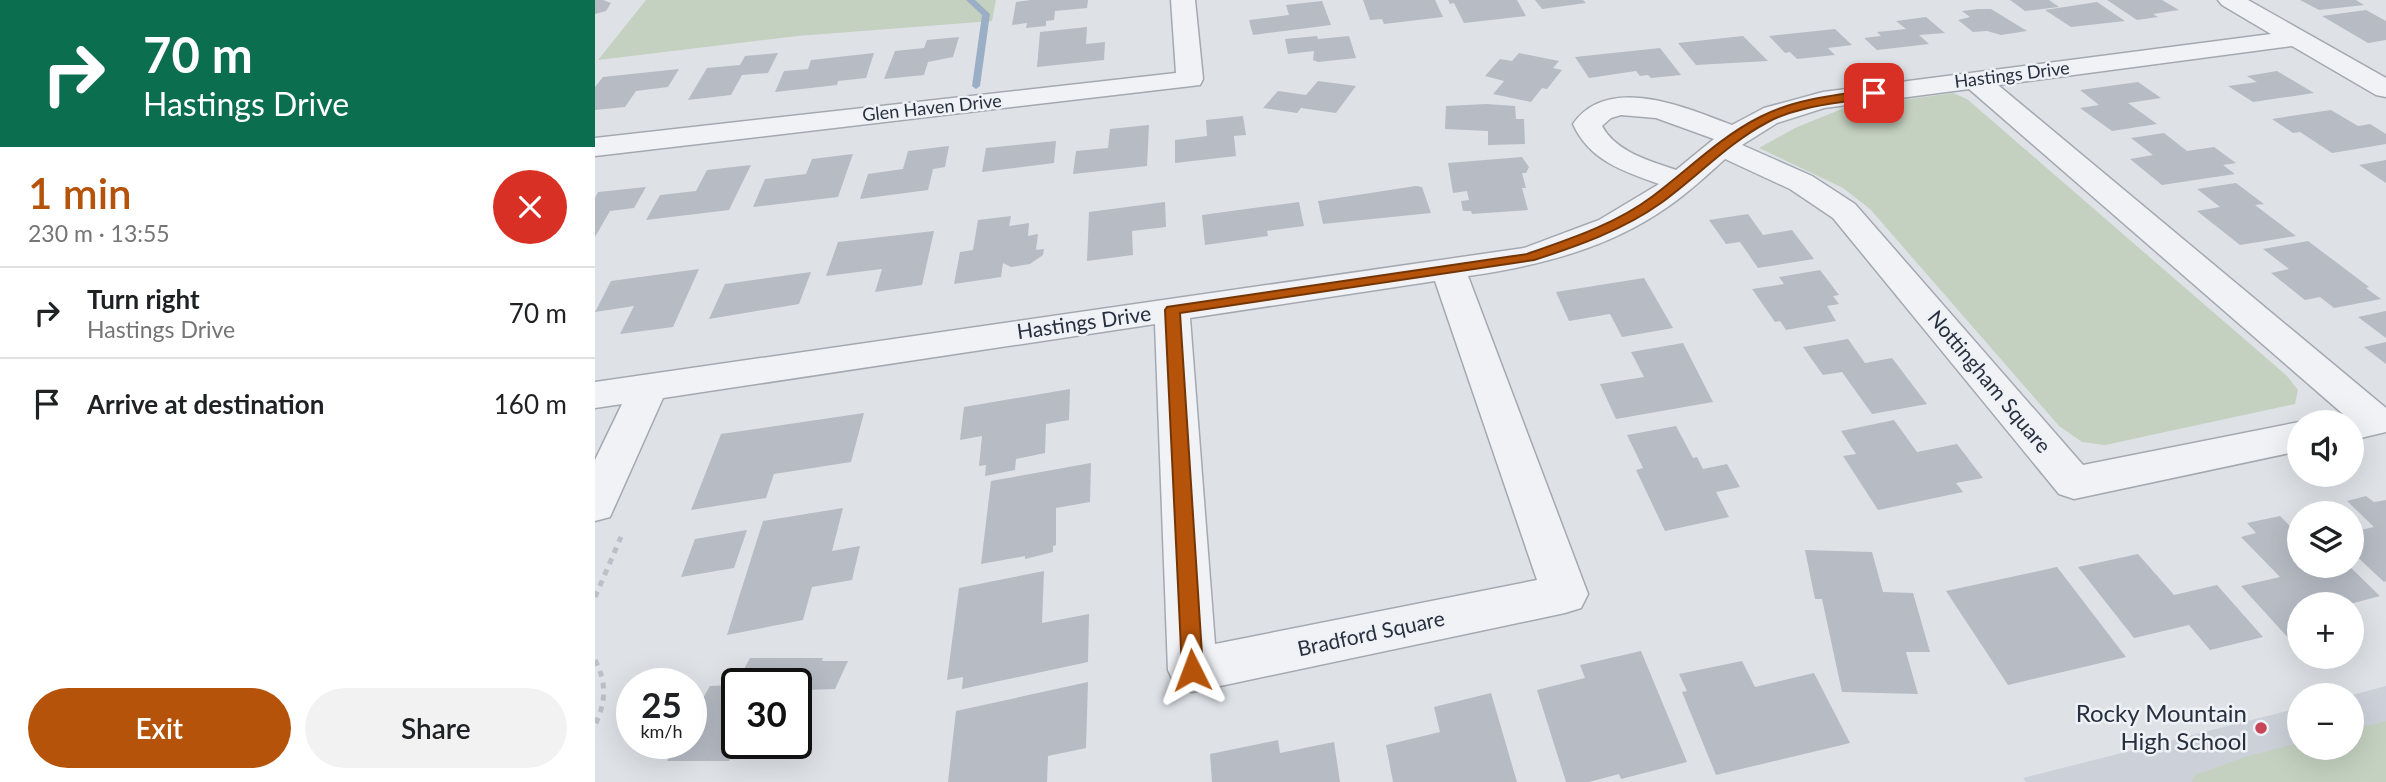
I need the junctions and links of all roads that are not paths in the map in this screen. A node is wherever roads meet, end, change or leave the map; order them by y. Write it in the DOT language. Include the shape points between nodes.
graph roads {
  1 [pos="1183,0"];
  2 [pos="2230,0"];
  3 [pos="2296,38"];
  4 [pos="1975,80"];
  5 [pos="2386,89"];
  6 [pos="1729,142"];
  7 [pos="595,147"];
  8 [pos="1680,182"];
  9 [pos="1448,269"];
  10 [pos="1172,310"];
  11 [pos="649,387"];
  12 [pos="595,395"];
  13 [pos="2363,410"];
  14 [pos="2364,411"];
  15 [pos="2364,424"];
  16 [pos="2287,439"];
  17 [pos="611,515"];
  1 -- 7 [label="street, Glen Haven Drive" via="1190,79"];
  2 -- 3 [label="street"];
  3 -- 4 [label="street, Hastings Drive"];
  3 -- 5 [label="street"];
  4 -- 6 [label="street, Hastings Drive" via="1823,100 1766,118"];
  4 -- 13 [label="street"];
  6 -- 8 [label="street, Hastings Drive"];
  6 -- 8 [label="street" via="1642,106 1610,108 1595,114 1587,124 1602,148"];
  6 -- 16 [label="street, Nottingham Square" via="1798,179 1844,211 2074,483"];
  8 -- 9 [label="street, Hastings Drive" via="1620,222 1571,244 1529,257"];
  9 -- 10 [label="street, Hastings Drive"];
  9 -- 10 [label="street, Bradford Square" via="1565,594 1192,670"];
  10 -- 11 [label="street, Hastings Drive"];
  11 -- 12 [label="street, Hastings Drive"];
  11 -- 17 [label="street"];
  14 -- 15 [label="street" via="2376,421"];
}
